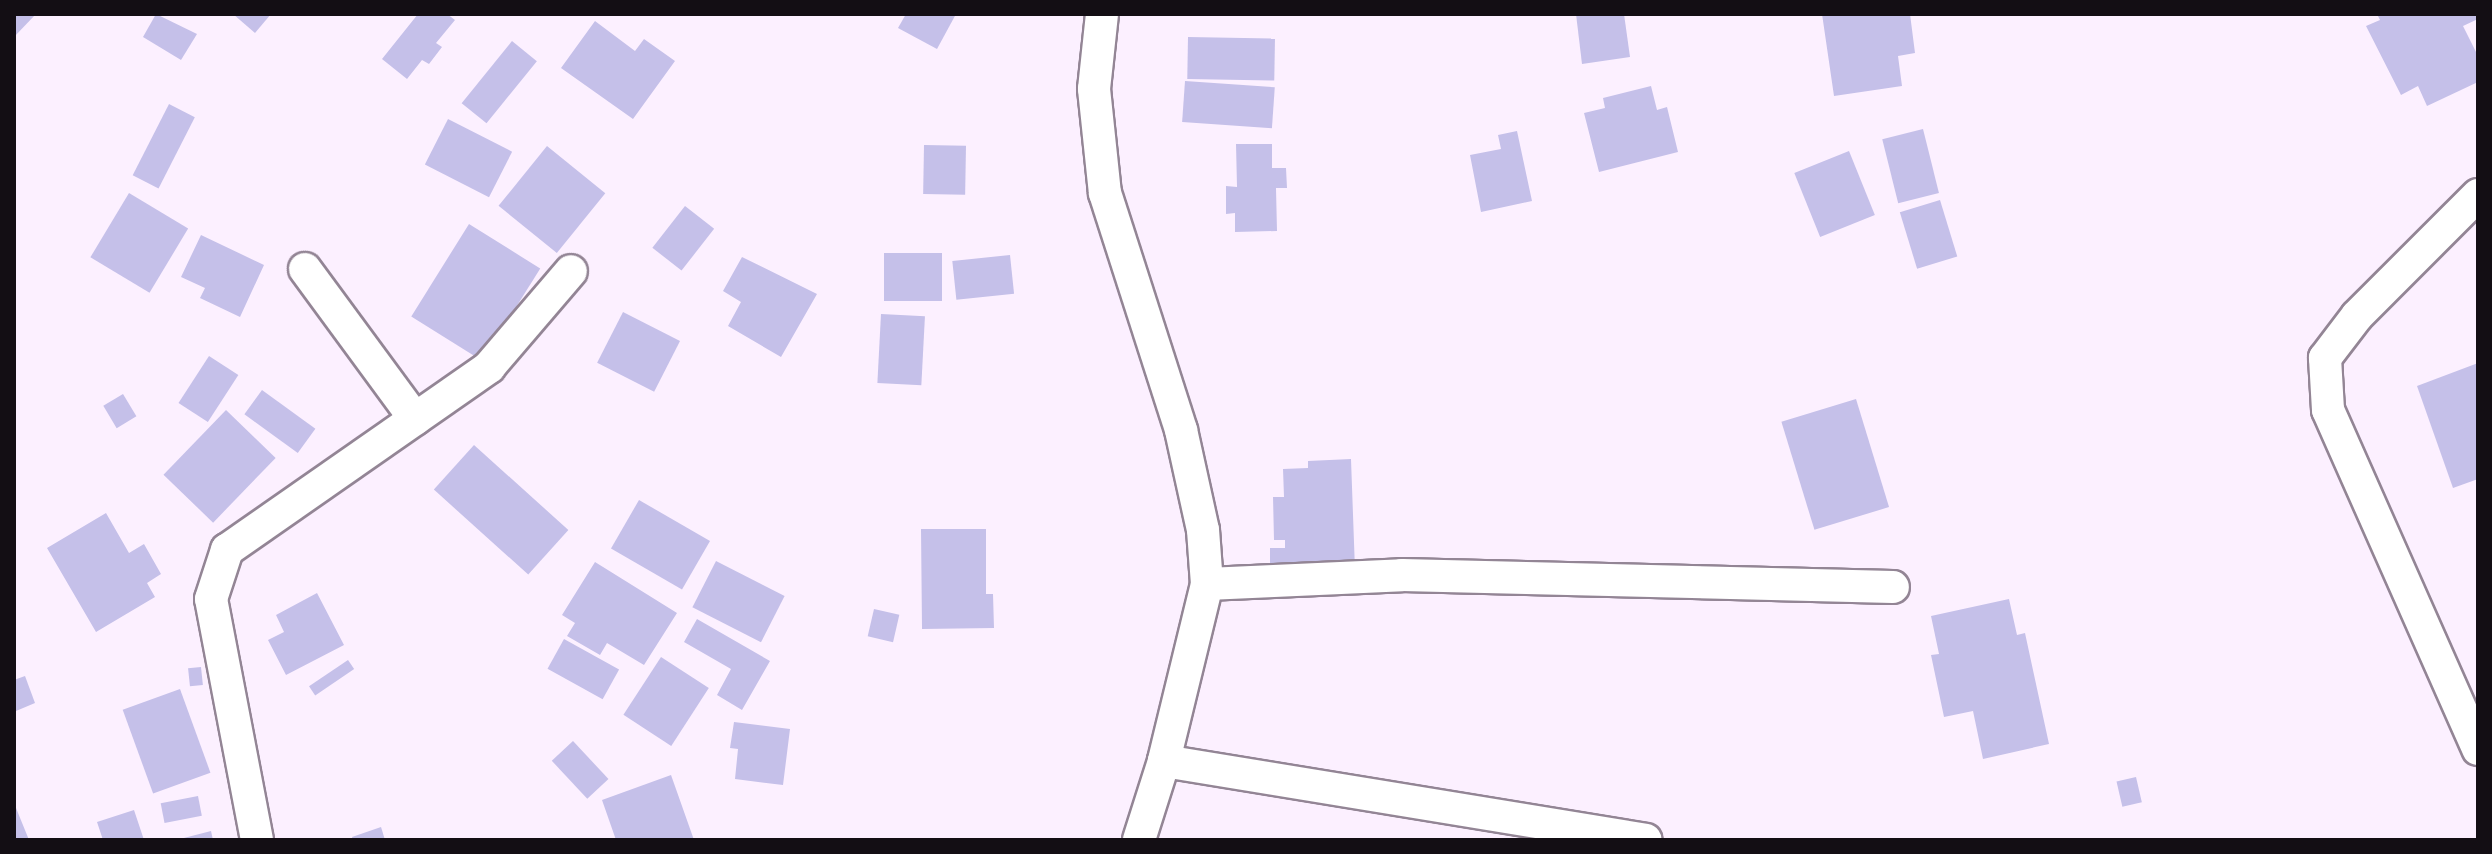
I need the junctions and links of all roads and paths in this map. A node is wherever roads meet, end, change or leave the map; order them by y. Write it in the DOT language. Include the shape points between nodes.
graph roads {
  1 [pos="1102,14"];
  2 [pos="2478,195"];
  3 [pos="305,269"];
  4 [pos="571,271"];
  5 [pos="415,419"];
  6 [pos="1207,584"];
  7 [pos="1893,587"];
  8 [pos="2478,749"];
  9 [pos="1164,761"];
  10 [pos="257,840"];
  11 [pos="1139,840"];
  12 [pos="1646,840"];
  1 -- 6 [label="street" via="1094,89 1105,193 1181,430 1203,530"];
  2 -- 8 [label="street" via="2357,316 2325,358 2328,410"];
  3 -- 5 [label="street"];
  4 -- 5 [label="street" via="489,367"];
  5 -- 10 [label="street" via="254,526 227,550 218,570 211,599"];
  6 -- 7 [label="street" via="1402,575"];
  6 -- 9 [label="street"];
  9 -- 11 [label="street"];
  9 -- 12 [label="street"];
}
